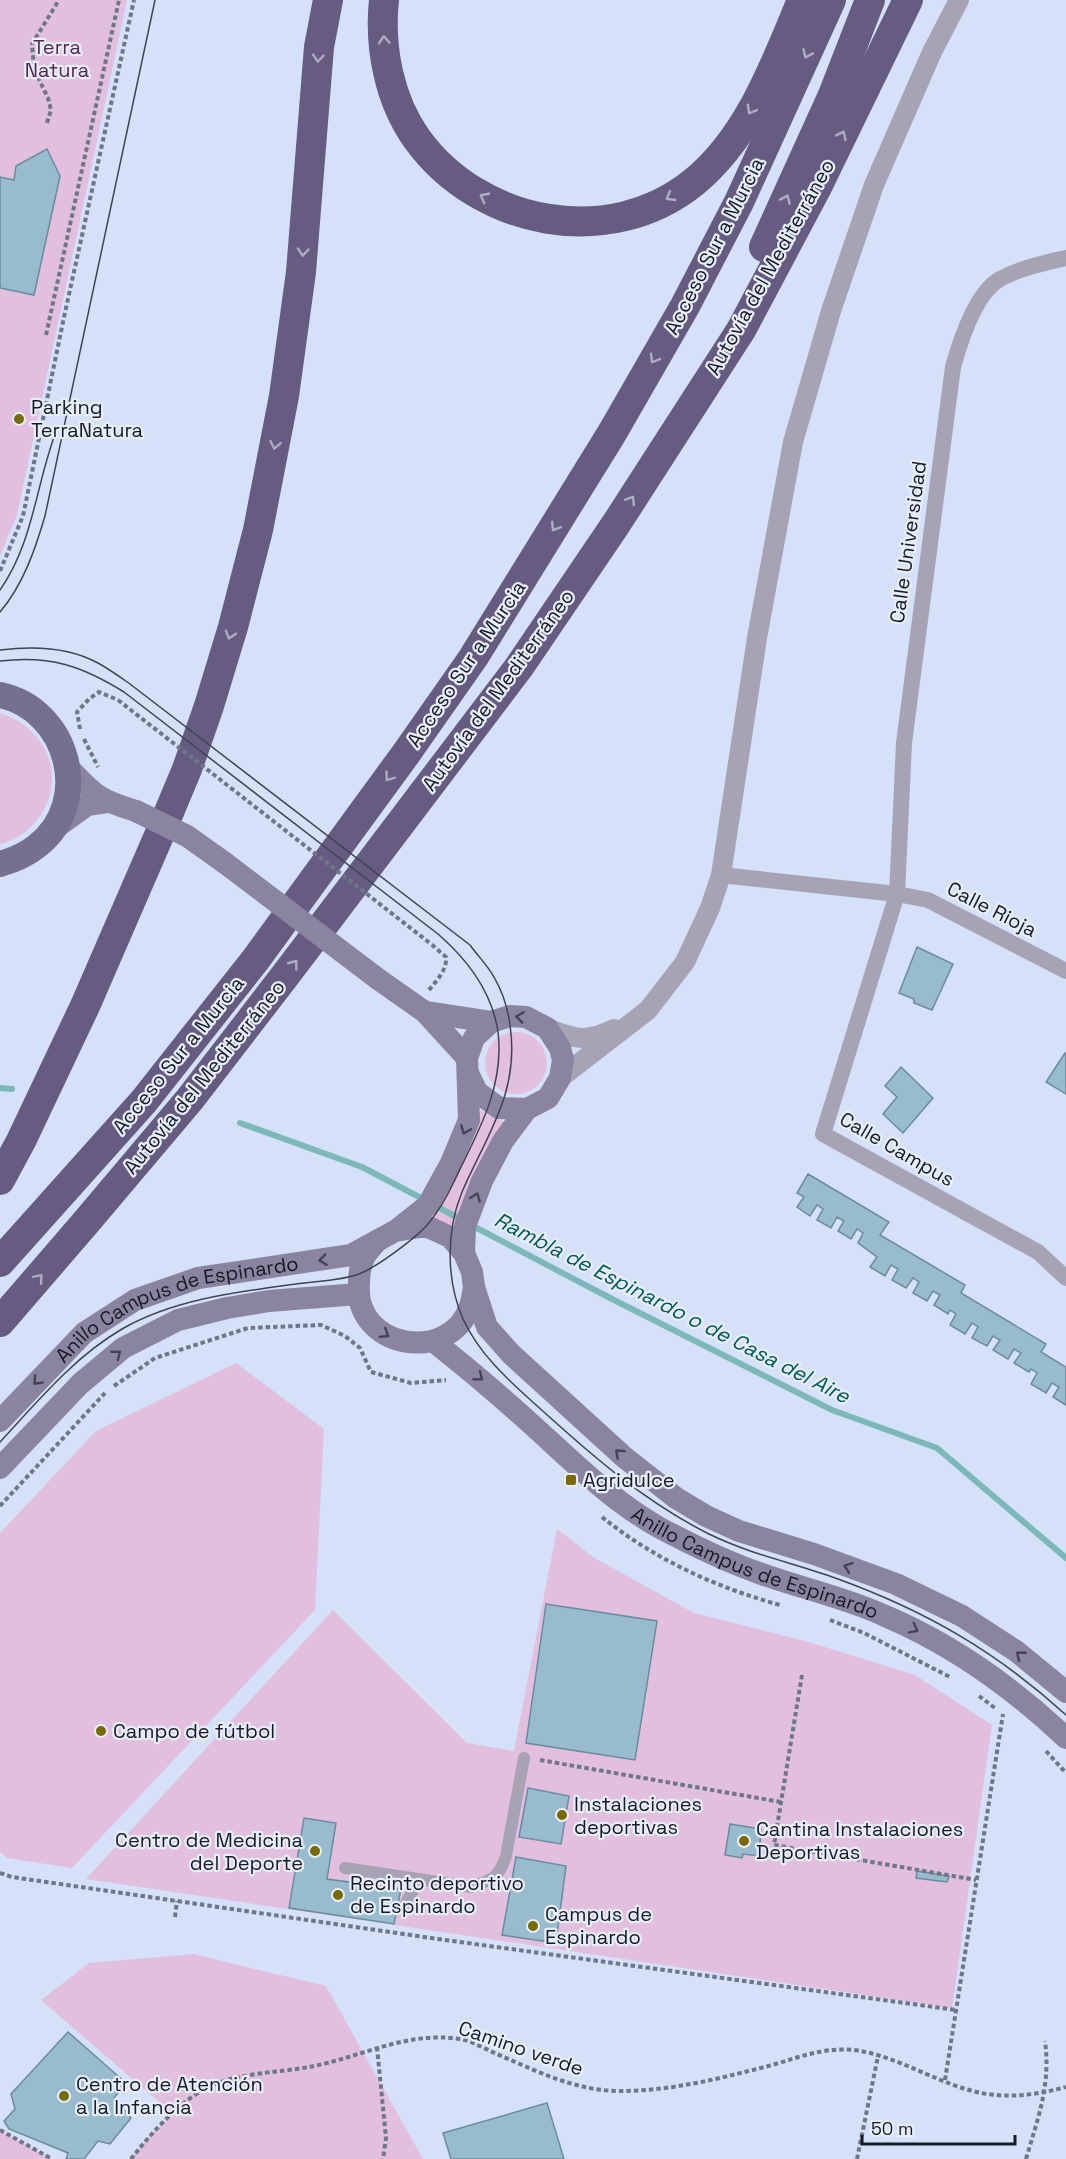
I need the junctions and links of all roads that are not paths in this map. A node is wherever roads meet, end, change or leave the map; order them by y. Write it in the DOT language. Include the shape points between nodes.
graph roads {
  1 [pos="328,0"];
  2 [pos="384,0"];
  3 [pos="802,0"];
  4 [pos="831,0"];
  5 [pos="870,0"];
  6 [pos="908,0"];
  7 [pos="959,0"];
  8 [pos="1066,258"];
  9 [pos="657,459"];
  10 [pos="0,695"];
  11 [pos="68,767"];
  12 [pos="107,802"];
  13 [pos="54,829"];
  14 [pos="0,864"];
  15 [pos="720,875"];
  16 [pos="897,894"];
  17 [pos="1066,971"];
  18 [pos="421,1009"];
  19 [pos="648,1010"];
  20 [pos="491,1022"];
  21 [pos="547,1028"];
  22 [pos="467,1065"];
  23 [pos="560,1078"];
  24 [pos="527,1109"];
  25 [pos="0,1180"];
  26 [pos="386,1236"];
  27 [pos="464,1253"];
  28 [pos="0,1262"];
  29 [pos="1066,1278"];
  30 [pos="474,1287"];
  31 [pos="358,1294"];
  32 [pos="0,1322"];
  33 [pos="433,1341"];
  34 [pos="0,1421"];
  35 [pos="0,1468"];
  36 [pos="1066,1692"];
  37 [pos="1066,1738"];
  38 [pos="524,1758"];
  39 [pos="345,1868"];
  40 [pos="418,1879"];
  41 [pos="404,1907"];
  1 -- 25 [label="highway, one-way" via="319,47 301,272 284,396 258,530 233,627 168,813 85,1006"];
  3 -- 2 [label="highway, one-way" via="753,107 717,162 693,183 646,210 620,218 572,222 526,215 496,203 473,191 429,155 401,111 392,85 385,57"];
  4 -- 28 [label="highway, Acceso Sur a Murcia, one-way" via="739,202 685,306 606,443 473,658 256,959 144,1101"];
  9 -- 5 [label="highway, one-way" via="753,272"];
  9 -- 6 [label="highway, Autovía del Mediterráneo, one-way" via="741,330 817,188"];
  7 -- 15 [label="street" via="874,185 831,311 793,442"];
  8 -- 16 [label="street, Calle Universidad" via="1034,265 998,280 965,327 953,367 904,743"];
  32 -- 9 [label="highway, Autovía del Mediterráneo, one-way" via="190,1099 284,977 519,667"];
  10 -- 11 [label="main road" via="38,713 60,740"];
  11 -- 12 [label="main road" via="91,792"];
  11 -- 13 [label="main road" via="69,789"];
  12 -- 13 [label="main road" via="87,805"];
  12 -- 18 [label="main road, bridge" via="136,811 187,836"];
  13 -- 14 [label="main road" via="39,846"];
  15 -- 16 [label="street, Calle Rioja"];
  15 -- 19 [label="street" via="710,908 685,962"];
  16 -- 17 [label="street, Calle Rioja" via="928,900"];
  16 -- 29 [label="street, Calle Campus" via="823,1134 1038,1252"];
  18 -- 20 [label="main road"];
  18 -- 22 [label="main road"];
  19 -- 21 [label="street" via="597,1038 570,1037"];
  19 -- 23 [label="street"];
  21 -- 20 [label="main road, one-way" via="526,1017 510,1016"];
  20 -- 22 [label="main road" via="474,1038"];
  21 -- 23 [label="main road" via="560,1048"];
  22 -- 24 [label="main road" via="477,1092 500,1108"];
  22 -- 26 [label="main road, one-way" via="469,1120 451,1163 428,1205"];
  23 -- 24 [label="main road" via="548,1098"];
  27 -- 24 [label="main road, one-way" via="465,1226 482,1181"];
  26 -- 27 [label="main road, Anillo Campus de Espinardo" via="426,1226 450,1237"];
  26 -- 31 [label="main road" via="364,1257"];
  26 -- 34 [label="main road, Anillo Campus de Espinardo, one-way" via="351,1255 198,1278 135,1300 84,1333"];
  27 -- 30 [label="main road, Anillo Campus de Espinardo"];
  30 -- 33 [label="main road" via="463,1318 451,1332"];
  36 -- 30 [label="main road, Anillo Campus de Espinardo, one-way" via="1016,1651 962,1616 896,1584 739,1531 676,1498 624,1457 511,1354 487,1328"];
  31 -- 33 [label="main road, one-way" via="364,1313 377,1329 393,1339 413,1344"];
  35 -- 31 [label="main road, Anillo Campus de Espinardo, one-way" via="80,1384 123,1348 178,1320 269,1301"];
  33 -- 37 [label="main road, Anillo Campus de Espinardo, one-way" via="583,1471 657,1526 729,1562 854,1603 928,1636 1005,1684"];
  38 -- 40 [label="street" via="501,1871 489,1881 471,1887"];
  39 -- 40 [label="street"];
  40 -- 41 [label="street"];
}
